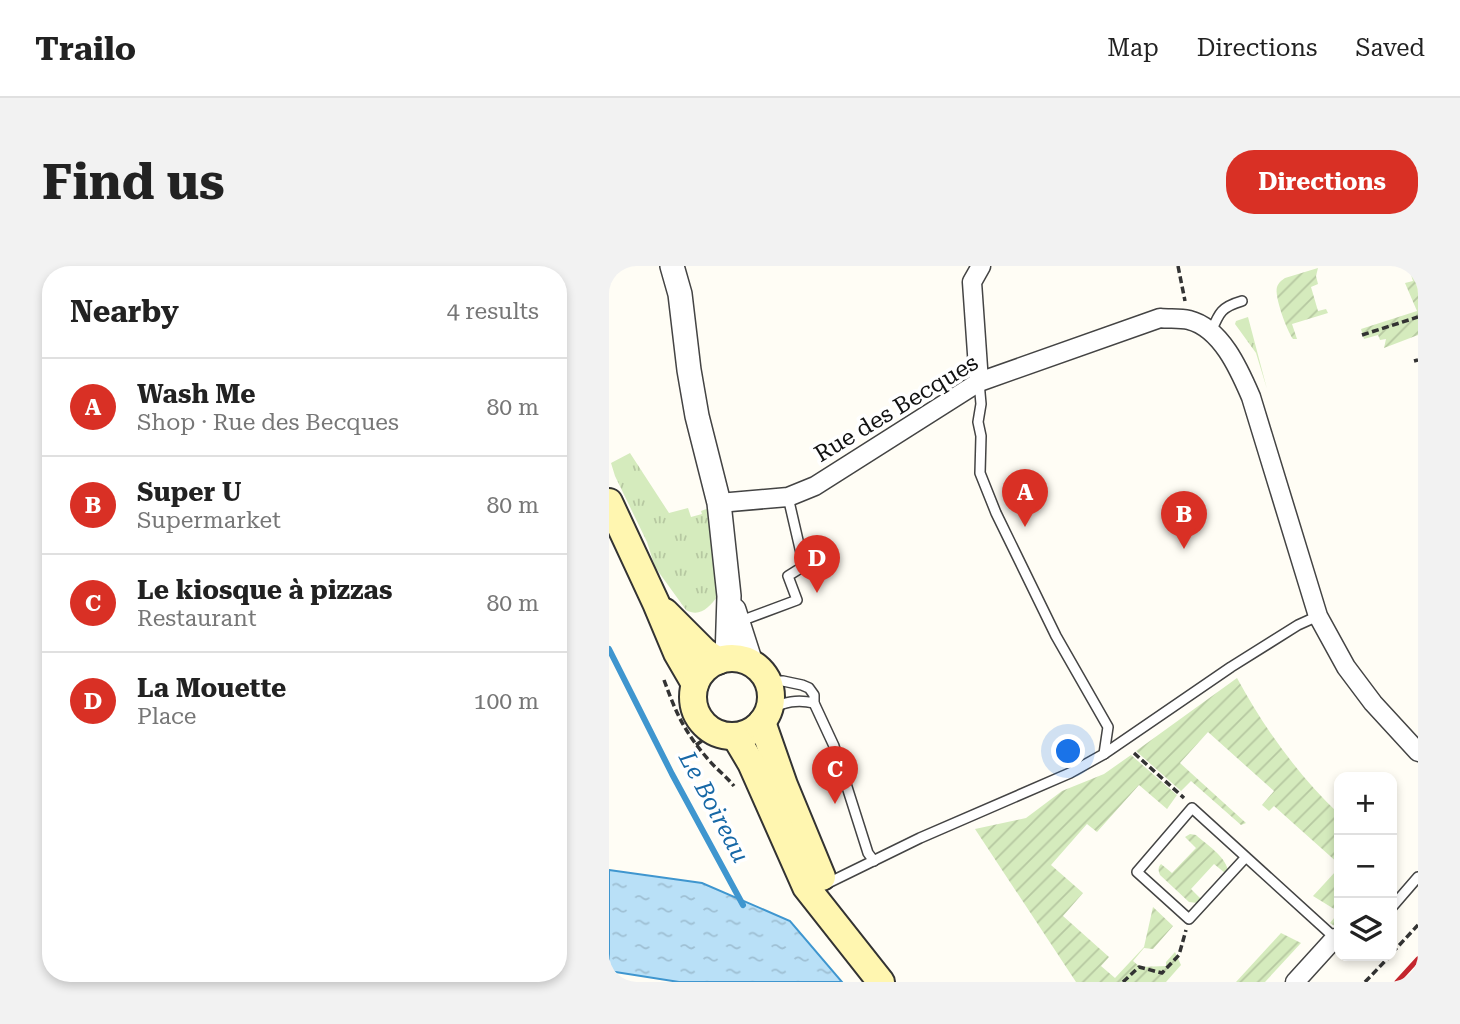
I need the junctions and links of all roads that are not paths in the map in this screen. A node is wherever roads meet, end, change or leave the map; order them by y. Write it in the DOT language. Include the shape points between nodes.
graph roads {
  1 [pos="672,266"];
  2 [pos="981,266"];
  3 [pos="1242,301"];
  4 [pos="1212,332"];
  5 [pos="979,382"];
  6 [pos="787,497"];
  7 [pos="609,502"];
  8 [pos="719,503"];
  9 [pos="824,549"];
  10 [pos="804,566"];
  11 [pos="729,596"];
  12 [pos="656,603"];
  13 [pos="1318,616"];
  14 [pos="738,622"];
  15 [pos="741,666"];
  16 [pos="695,684"];
  17 [pos="814,703"];
  18 [pos="765,715"];
  19 [pos="715,737"];
  20 [pos="1418,752"];
  21 [pos="1104,754"];
  22 [pos="772,809"];
  23 [pos="1246,857"];
  24 [pos="874,861"];
  25 [pos="1418,877"];
  26 [pos="825,885"];
  27 [pos="1397,901"];
  28 [pos="1334,937"];
  29 [pos="1334,943"];
  30 [pos="864,960"];
  31 [pos="881,982"];
  32 [pos="1295,982"];
  1 -- 8 [label="street" via="697,416"];
  2 -- 5 [label="street" via="972,282"];
  3 -- 4 [label="lane" via="1229,304 1219,314"];
  4 -- 5 [label="street, Rue des Becques" via="1190,320 1160,318"];
  4 -- 13 [label="street, Rue des Becques" via="1238,368 1251,397"];
  5 -- 6 [label="street, Rue des Becques" via="815,486"];
  5 -- 21 [label="lane" via="980,473 1056,636 1108,727"];
  6 -- 8 [label="street, Rue des Becques"];
  6 -- 10 [label="lane"];
  7 -- 12 [label="main road"];
  8 -- 11 [label="street"];
  9 -- 10 [label="lane"];
  10 -- 14 [label="lane" via="787,576 797,600"];
  11 -- 14 [label="street"];
  11 -- 15 [label="street"];
  12 -- 15 [label="main road" via="704,651"];
  12 -- 16 [label="main road"];
  13 -- 20 [label="street, Rue des Becques" via="1346,667"];
  13 -- 21 [label="lane" via="1231,667"];
  14 -- 15 [label="street"];
  15 -- 16 [label="main road" via="704,670"];
  15 -- 17 [label="lane" via="809,688"];
  15 -- 18 [label="main road" via="771,698"];
  16 -- 19 [label="main road" via="696,712"];
  17 -- 18 [label="lane" via="793,701"];
  17 -- 24 [label="lane"];
  18 -- 19 [label="main road" via="750,731"];
  18 -- 26 [label="main road" via="784,785"];
  19 -- 22 [label="main road" via="751,763"];
  21 -- 24 [label="lane"];
  22 -- 26 [label="lane" via="786,821 811,877"];
  22 -- 30 [label="main road" via="806,887"];
  23 -- 23 [label="lane" via="1192,808 1137,872 1189,919"];
  23 -- 28 [label="lane"];
  24 -- 26 [label="lane"];
  25 -- 27 [label="lane"];
  26 -- 30 [label="main road"];
  29 -- 32 [label="street"];
  30 -- 31 [label="main road"];
}
